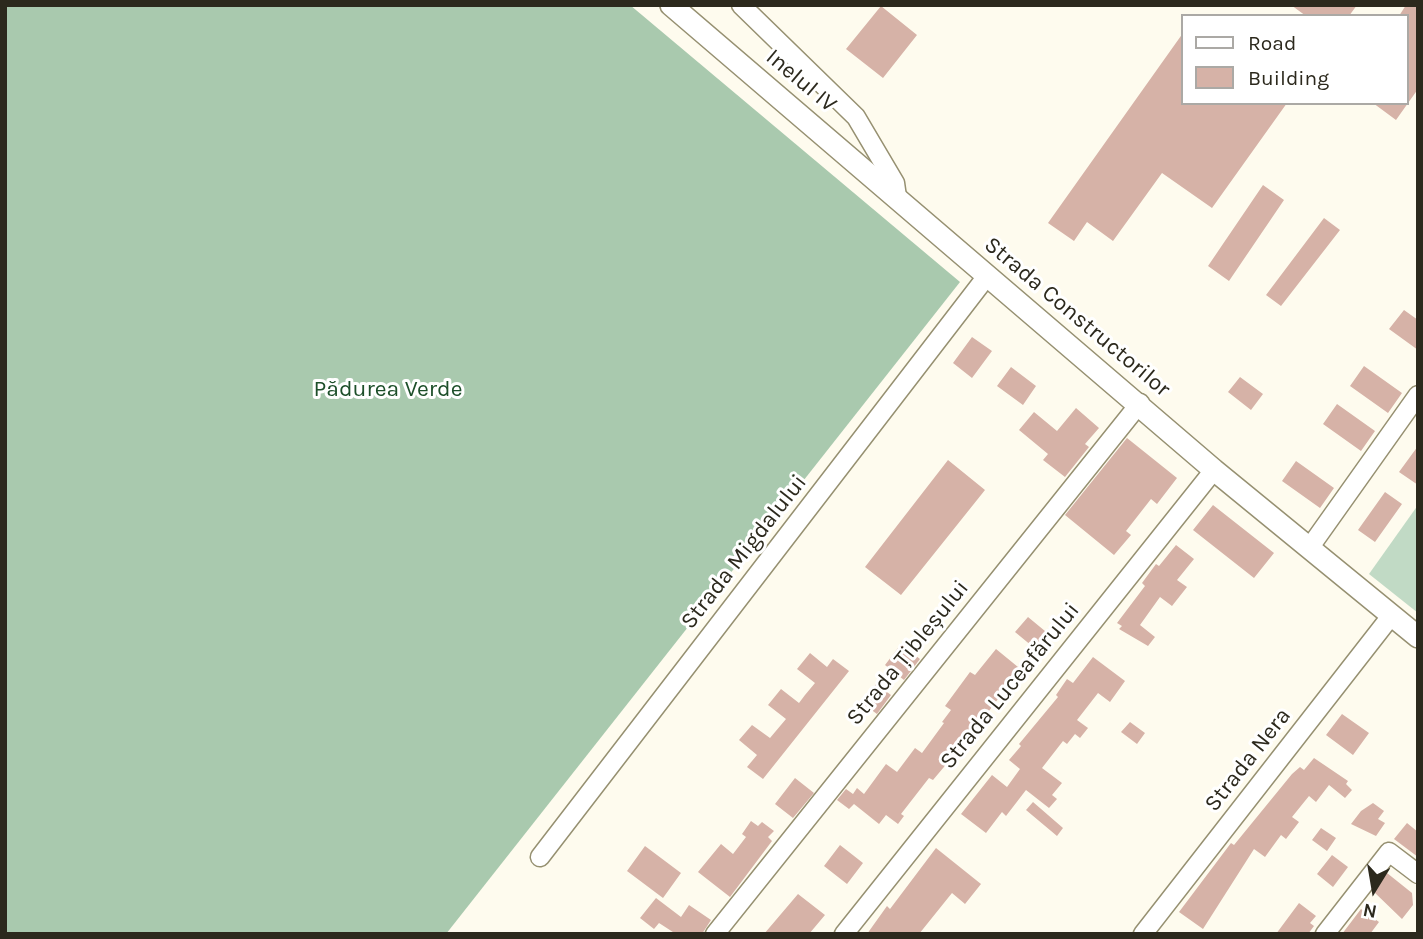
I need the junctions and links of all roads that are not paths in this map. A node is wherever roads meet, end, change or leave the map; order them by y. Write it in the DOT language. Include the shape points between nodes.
graph roads {
  1 [pos="671,5"];
  2 [pos="741,5"];
  3 [pos="897,197"];
  4 [pos="987,276"];
  5 [pos="1418,395"];
  6 [pos="1140,403"];
  7 [pos="1214,470"];
  8 [pos="1310,547"];
  9 [pos="1391,616"];
  10 [pos="1418,637"];
  11 [pos="540,857"];
  12 [pos="1418,874"];
  13 [pos="715,934"];
  14 [pos="844,934"];
  15 [pos="1143,934"];
  16 [pos="1325,934"];
  1 -- 3 [label="main road, Inelul IV"];
  2 -- 3 [label="street, Strada Constructorilor" via="856,117 895,183"];
  3 -- 4 [label="main road, Strada Constructorilor"];
  4 -- 6 [label="main road, Strada Constructorilor"];
  4 -- 11 [label="street, Strada Migdalului"];
  5 -- 8 [label="street"];
  6 -- 7 [label="main road, Strada Constructorilor"];
  6 -- 13 [label="street, Strada Țibleșului"];
  7 -- 8 [label="main road, Strada Constructorilor"];
  7 -- 14 [label="street, Strada Luceafărului"];
  8 -- 9 [label="main road, Strada Constructorilor"];
  9 -- 10 [label="main road, Strada Constructorilor"];
  9 -- 15 [label="street, Strada Nera"];
  12 -- 16 [label="street" via="1389,852"];
}
